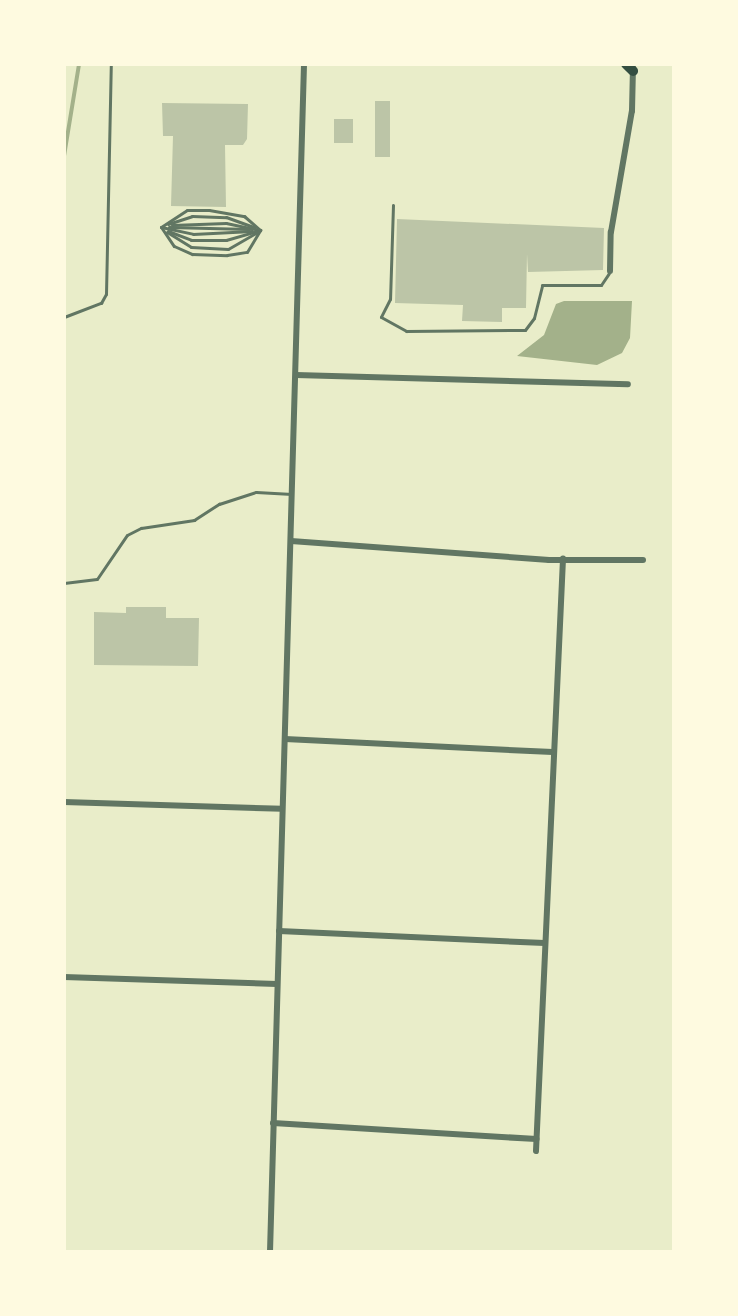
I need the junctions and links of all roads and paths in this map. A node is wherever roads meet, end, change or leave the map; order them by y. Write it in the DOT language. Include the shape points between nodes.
graph roads {
  1 [pos="111,64"];
  2 [pos="304,64"];
  3 [pos="631,66"];
  4 [pos="393,205"];
  5 [pos="161,227"];
  6 [pos="260,230"];
  7 [pos="610,271"];
  8 [pos="64,317"];
  9 [pos="296,375"];
  10 [pos="628,384"];
  11 [pos="292,494"];
  12 [pos="291,541"];
  13 [pos="563,559"];
  14 [pos="643,560"];
  15 [pos="64,583"];
  16 [pos="285,739"];
  17 [pos="553,752"];
  18 [pos="64,802"];
  19 [pos="282,809"];
  20 [pos="279,931"];
  21 [pos="545,943"];
  22 [pos="64,977"];
  23 [pos="277,984"];
  24 [pos="273,1123"];
  25 [pos="537,1139"];
  26 [pos="536,1151"];
  27 [pos="270,1252"];
  1 -- 8 [label="lane" via="106,294 101,303"];
  2 -- 9 [label="street"];
  3 -- 7 [label="street" via="632,111 611,232"];
  4 -- 7 [label="lane" via="390,299 381,317 406,331 525,330 534,318 542,285 601,285"];
  5 -- 6 [label="lane" via="193,234"];
  5 -- 6 [label="lane" via="190,222"];
  5 -- 6 [label="lane" via="187,210 244,216"];
  5 -- 6 [label="lane" via="191,247 228,249"];
  5 -- 6 [label="lane" via="174,246 192,254 247,252"];
  9 -- 10 [label="street"];
  9 -- 11 [label="street"];
  11 -- 12 [label="street"];
  11 -- 15 [label="lane" via="256,492 219,504 194,520 141,528 127,535 97,579"];
  12 -- 13 [label="street"];
  12 -- 16 [label="street"];
  13 -- 14 [label="street"];
  13 -- 17 [label="street"];
  16 -- 17 [label="street"];
  16 -- 19 [label="street"];
  17 -- 21 [label="street"];
  18 -- 19 [label="street"];
  19 -- 20 [label="street"];
  20 -- 21 [label="street"];
  20 -- 23 [label="street"];
  21 -- 25 [label="street"];
  22 -- 23 [label="street"];
  23 -- 24 [label="street"];
  24 -- 25 [label="street"];
  24 -- 27 [label="street"];
  25 -- 26 [label="street"];
}
